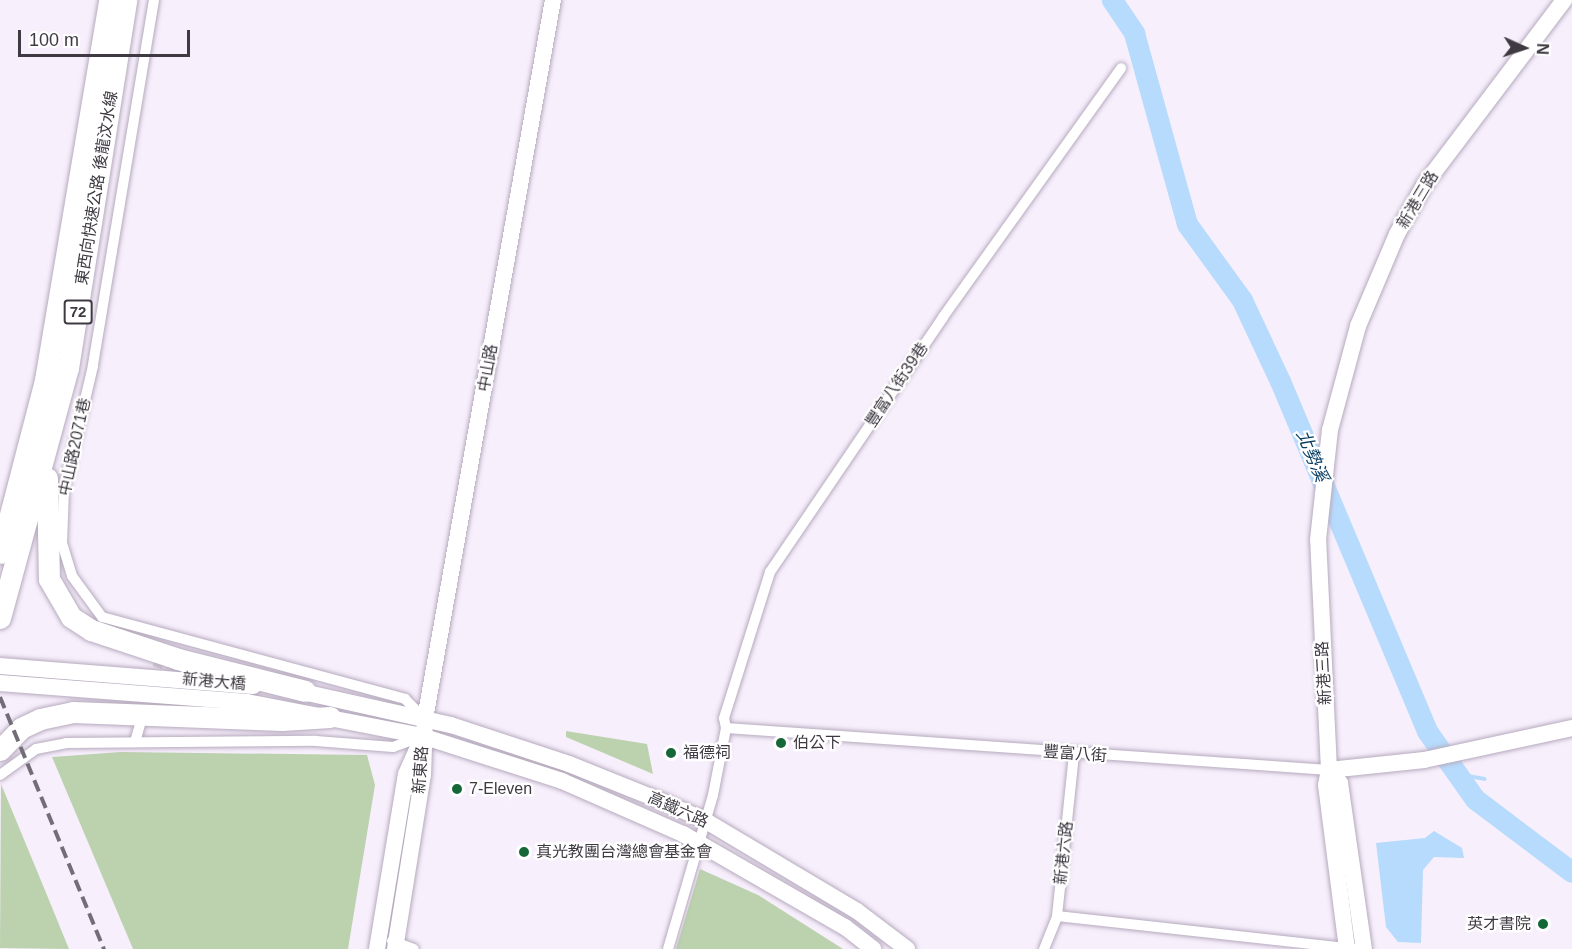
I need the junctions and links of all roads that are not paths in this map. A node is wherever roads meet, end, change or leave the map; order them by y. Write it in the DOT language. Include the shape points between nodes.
graph roads {
  1 [pos="109,0"];
  2 [pos="126,0"];
  3 [pos="154,0"];
  4 [pos="553,0"];
  5 [pos="1564,0"];
  6 [pos="1121,68"];
  7 [pos="48,449"];
  8 [pos="0,553"];
  9 [pos="0,618"];
  10 [pos="0,666"];
  11 [pos="0,683"];
  12 [pos="305,691"];
  13 [pos="330,717"];
  14 [pos="142,718"];
  15 [pos="424,728"];
  16 [pos="726,728"];
  17 [pos="1572,728"];
  18 [pos="135,742"];
  19 [pos="0,750"];
  20 [pos="1074,754"];
  21 [pos="1329,770"];
  22 [pos="0,775"];
  23 [pos="706,821"];
  24 [pos="700,844"];
  25 [pos="1057,916"];
  26 [pos="387,944"];
  27 [pos="414,949"];
  28 [pos="668,949"];
  29 [pos="873,949"];
  30 [pos="907,949"];
  31 [pos="1044,949"];
  32 [pos="1347,949"];
  33 [pos="1357,949"];
  34 [pos="1364,949"];
  1 -- 8 [label="highway, 東西向快速公路 後龍汶水線 / 72" via="47,369"];
  2 -- 7 [label="highway, 東西向快速公路 後龍汶水線 / 72" via="90,242 68,368"];
  3 -- 15 [label="street, 中山路2071巷" via="93,366 64,489 62,543 72,576 102,617 167,639 405,699"];
  4 -- 15 [label="street, 中山路"];
  5 -- 21 [label="street, 新港三路" via="1425,184 1397,234 1358,326 1330,430 1318,540"];
  6 -- 16 [label="street, 豐富八街39巷" via="943,317 771,572 724,718"];
  7 -- 9 [label="highway, 東西向快速公路 後龍汶水線 / 72"];
  7 -- 12 [label="highway" via="49,579 71,617 92,630 178,659"];
  10 -- 12 [label="street, 新港大橋"];
  11 -- 13 [label="street, 新港大橋" via="247,702"];
  12 -- 15 [label="street, 新港大橋"];
  13 -- 15 [label="street, 新港大橋"];
  13 -- 19 [label="highway" via="282,720 73,712 40,719 21,728"];
  14 -- 18 [label="street"];
  15 -- 18 [label="street" via="393,747 316,741"];
  15 -- 23 [label="street, 高鐵六路" via="569,764"];
  15 -- 24 [label="street, 高鐵六路" via="562,781"];
  15 -- 26 [label="street, 新東路" via="423,775"];
  16 -- 20 [label="street, 豐富八街"];
  16 -- 23 [label="street, 豐富八街39巷"];
  17 -- 21 [label="street, 豐富八街" via="1424,760"];
  18 -- 22 [label="street" via="66,743 36,749"];
  20 -- 21 [label="street, 豐富八街"];
  20 -- 25 [label="street, 新港六路"];
  21 -- 32 [label="street, 新港三路" via="1326,785"];
  21 -- 34 [label="street, 新港三路" via="1340,783"];
  23 -- 24 [label="street, 豐富八街39巷"];
  23 -- 30 [label="street, 高鐵六路" via="857,911"];
  24 -- 28 [label="street, 豐富八街39巷"];
  24 -- 29 [label="street, 高鐵六路" via="845,927"];
  25 -- 31 [label="street, 新港六路"];
  25 -- 32 [label="street"];
  26 -- 27 [label="street"];
  32 -- 33 [label="street"];
}
